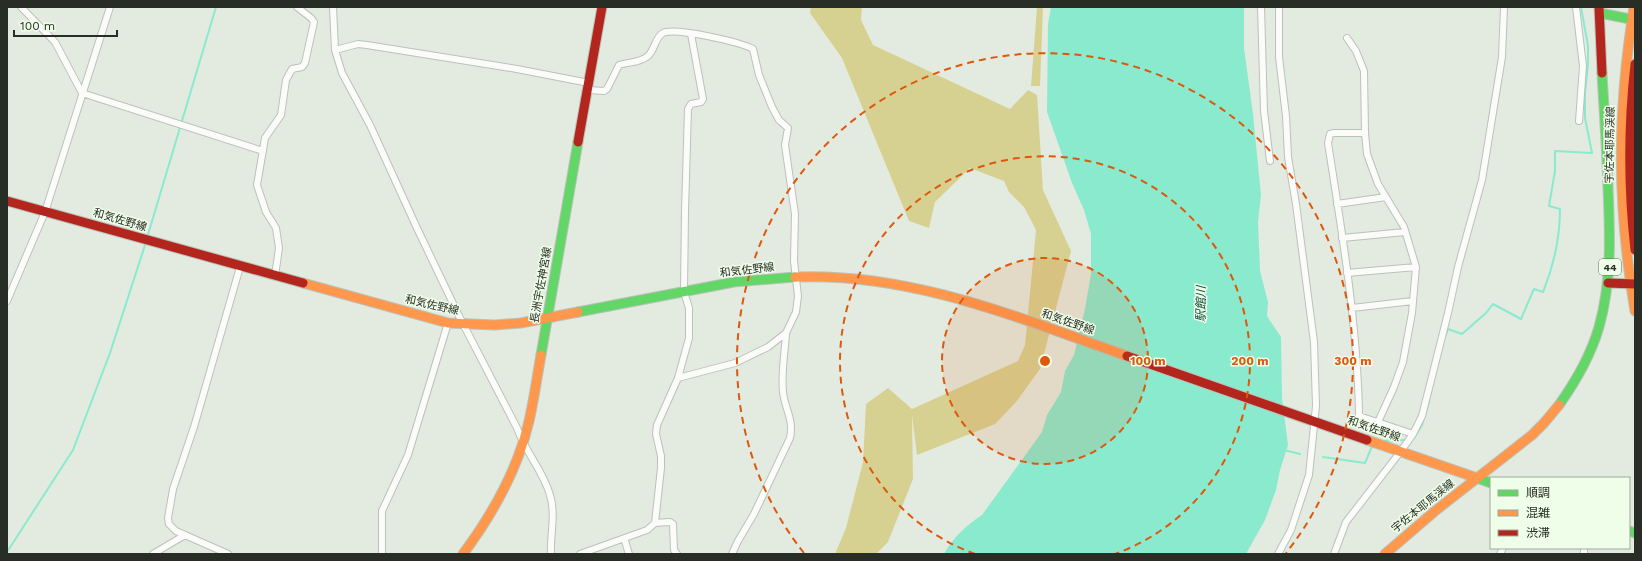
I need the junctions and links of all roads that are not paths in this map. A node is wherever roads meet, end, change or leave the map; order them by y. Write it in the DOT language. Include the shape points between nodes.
graph roads {
  1 [pos="21,7"];
  2 [pos="110,7"];
  3 [pos="297,7"];
  4 [pos="333,7"];
  5 [pos="602,7"];
  6 [pos="1261,7"];
  7 [pos="1279,7"];
  8 [pos="1504,7"];
  9 [pos="1576,7"];
  10 [pos="1634,7"];
  11 [pos="1600,10"];
  12 [pos="1633,19"];
  13 [pos="691,34"];
  14 [pos="1347,38"];
  15 [pos="335,50"];
  16 [pos="1635,64"];
  17 [pos="589,86"];
  18 [pos="82,93"];
  19 [pos="1579,121"];
  20 [pos="1365,132"];
  21 [pos="263,152"];
  22 [pos="1270,161"];
  23 [pos="1386,197"];
  24 [pos="7,201"];
  25 [pos="1337,204"];
  26 [pos="45,212"];
  27 [pos="1406,232"];
  28 [pos="1342,238"];
  29 [pos="1635,250"];
  30 [pos="240,266"];
  31 [pos="1416,267"];
  32 [pos="1347,273"];
  33 [pos="275,276"];
  34 [pos="795,277"];
  35 [pos="1608,283"];
  36 [pos="1632,284"];
  37 [pos="684,292"];
  38 [pos="7,301"];
  39 [pos="1412,301"];
  40 [pos="1352,308"];
  41 [pos="1635,311"];
  42 [pos="547,318"];
  43 [pos="448,323"];
  44 [pos="464,324"];
  45 [pos="786,333"];
  46 [pos="678,378"];
  47 [pos="1314,420"];
  48 [pos="1378,422"];
  49 [pos="1413,434"];
  50 [pos="522,442"];
  51 [pos="1400,451"];
  52 [pos="1477,478"];
  53 [pos="1490,483"];
  54 [pos="656,523"];
  55 [pos="185,535"];
  56 [pos="624,538"];
  57 [pos="153,554"];
  58 [pos="228,554"];
  59 [pos="382,554"];
  60 [pos="463,554"];
  61 [pos="551,554"];
  62 [pos="580,554"];
  63 [pos="629,554"];
  64 [pos="677,554"];
  65 [pos="732,554"];
  66 [pos="1278,554"];
  67 [pos="1334,554"];
  68 [pos="1385,554"];
  1 -- 18 [label="street" via="55,42"];
  2 -- 18 [label="street"];
  3 -- 21 [label="street" via="314,22 305,63 302,67 292,69 288,75 281,114 267,133"];
  4 -- 15 [label="street"];
  5 -- 17 [label="main road, 長洲宇佐神宮線"];
  6 -- 22 [label="street" via="1264,111"];
  7 -- 47 [label="street" via="1279,57 1288,157 1314,342"];
  8 -- 49 [label="street" via="1502,57 1482,180 1422,416"];
  9 -- 19 [label="street" via="1583,66"];
  10 -- 12 [label="main road, 宇佐本耶馬渓線 / 44"];
  11 -- 12 [label="main road"];
  11 -- 35 [label="main road, 宇佐本耶馬渓線 / 44" via="1610,237"];
  12 -- 36 [label="main road, 宇佐本耶馬渓線 / 44" via="1625,68 1620,137 1622,220"];
  13 -- 17 [label="street" via="663,32 649,56 619,65 607,89 604,91"];
  13 -- 34 [label="street" via="753,49 759,76 772,107 779,120 788,128 785,145 796,214"];
  13 -- 37 [label="street" via="703,99 691,104 688,109"];
  14 -- 20 [label="street" via="1356,51 1364,71"];
  15 -- 17 [label="street" via="358,44 367,45 517,69"];
  15 -- 44 [label="street" via="342,73 382,149"];
  16 -- 29 [label="main road, 宇佐本耶馬渓線" via="1629,153"];
  17 -- 42 [label="main road, 長洲宇佐神宮線"];
  18 -- 21 [label="street"];
  18 -- 26 [label="street"];
  20 -- 23 [label="street" via="1368,159"];
  20 -- 25 [label="street" via="1334,133 1330,134 1328,139"];
  21 -- 33 [label="street" via="257,185 266,212 276,228 279,248"];
  23 -- 25 [label="street"];
  23 -- 27 [label="street"];
  24 -- 26 [label="main road, 和気佐野線"];
  25 -- 28 [label="street"];
  26 -- 30 [label="main road, 和気佐野線"];
  26 -- 38 [label="street"];
  27 -- 28 [label="street"];
  27 -- 31 [label="street"];
  28 -- 32 [label="street"];
  30 -- 33 [label="main road, 和気佐野線"];
  30 -- 55 [label="street" via="173,489 169,524"];
  31 -- 32 [label="street"];
  31 -- 39 [label="street"];
  32 -- 40 [label="street"];
  33 -- 43 [label="main road, 和気佐野線"];
  34 -- 37 [label="main road, 和気佐野線" via="744,281"];
  34 -- 45 [label="street" via="798,305"];
  34 -- 47 [label="main road, 和気佐野線" via="876,281 916,287 968,301"];
  35 -- 36 [label="main road, 44"];
  35 -- 52 [label="main road, 宇佐本耶馬渓線 / 44" via="1604,312 1596,335 1584,364 1564,398 1540,429"];
  36 -- 41 [label="main road, 宇佐本耶馬渓線 / 44"];
  37 -- 42 [label="main road, 和気佐野線"];
  37 -- 46 [label="street" via="689,308 689,338"];
  39 -- 40 [label="street"];
  39 -- 48 [label="street" via="1402,362 1394,388"];
  40 -- 48 [label="street" via="1359,416"];
  42 -- 44 [label="main road, 和気佐野線" via="510,324"];
  42 -- 50 [label="main road, 長洲宇佐神宮線" via="532,406"];
  43 -- 44 [label="main road, 和気佐野線"];
  43 -- 59 [label="street" via="408,455 382,511"];
  44 -- 50 [label="street"];
  45 -- 46 [label="street" via="768,347 741,360"];
  45 -- 65 [label="street" via="783,391 792,425 790,438"];
  46 -- 54 [label="street" via="657,425 661,468"];
  47 -- 51 [label="main road, 和気佐野線"];
  47 -- 66 [label="street" via="1309,475 1291,530"];
  48 -- 49 [label="street"];
  49 -- 51 [label="street"];
  50 -- 60 [label="main road, 長洲宇佐神宮線" via="500,494"];
  50 -- 61 [label="street" via="540,471 550,494"];
  51 -- 52 [label="main road, 和気佐野線"];
  51 -- 67 [label="street" via="1346,522"];
  52 -- 53 [label="main road"];
  52 -- 68 [label="main road, 宇佐本耶馬渓線 / 44"];
  54 -- 56 [label="street" via="647,530"];
  54 -- 64 [label="street" via="673,524 674,550"];
  55 -- 57 [label="street"];
  55 -- 58 [label="street"];
  56 -- 62 [label="street"];
  56 -- 63 [label="street"];
}
